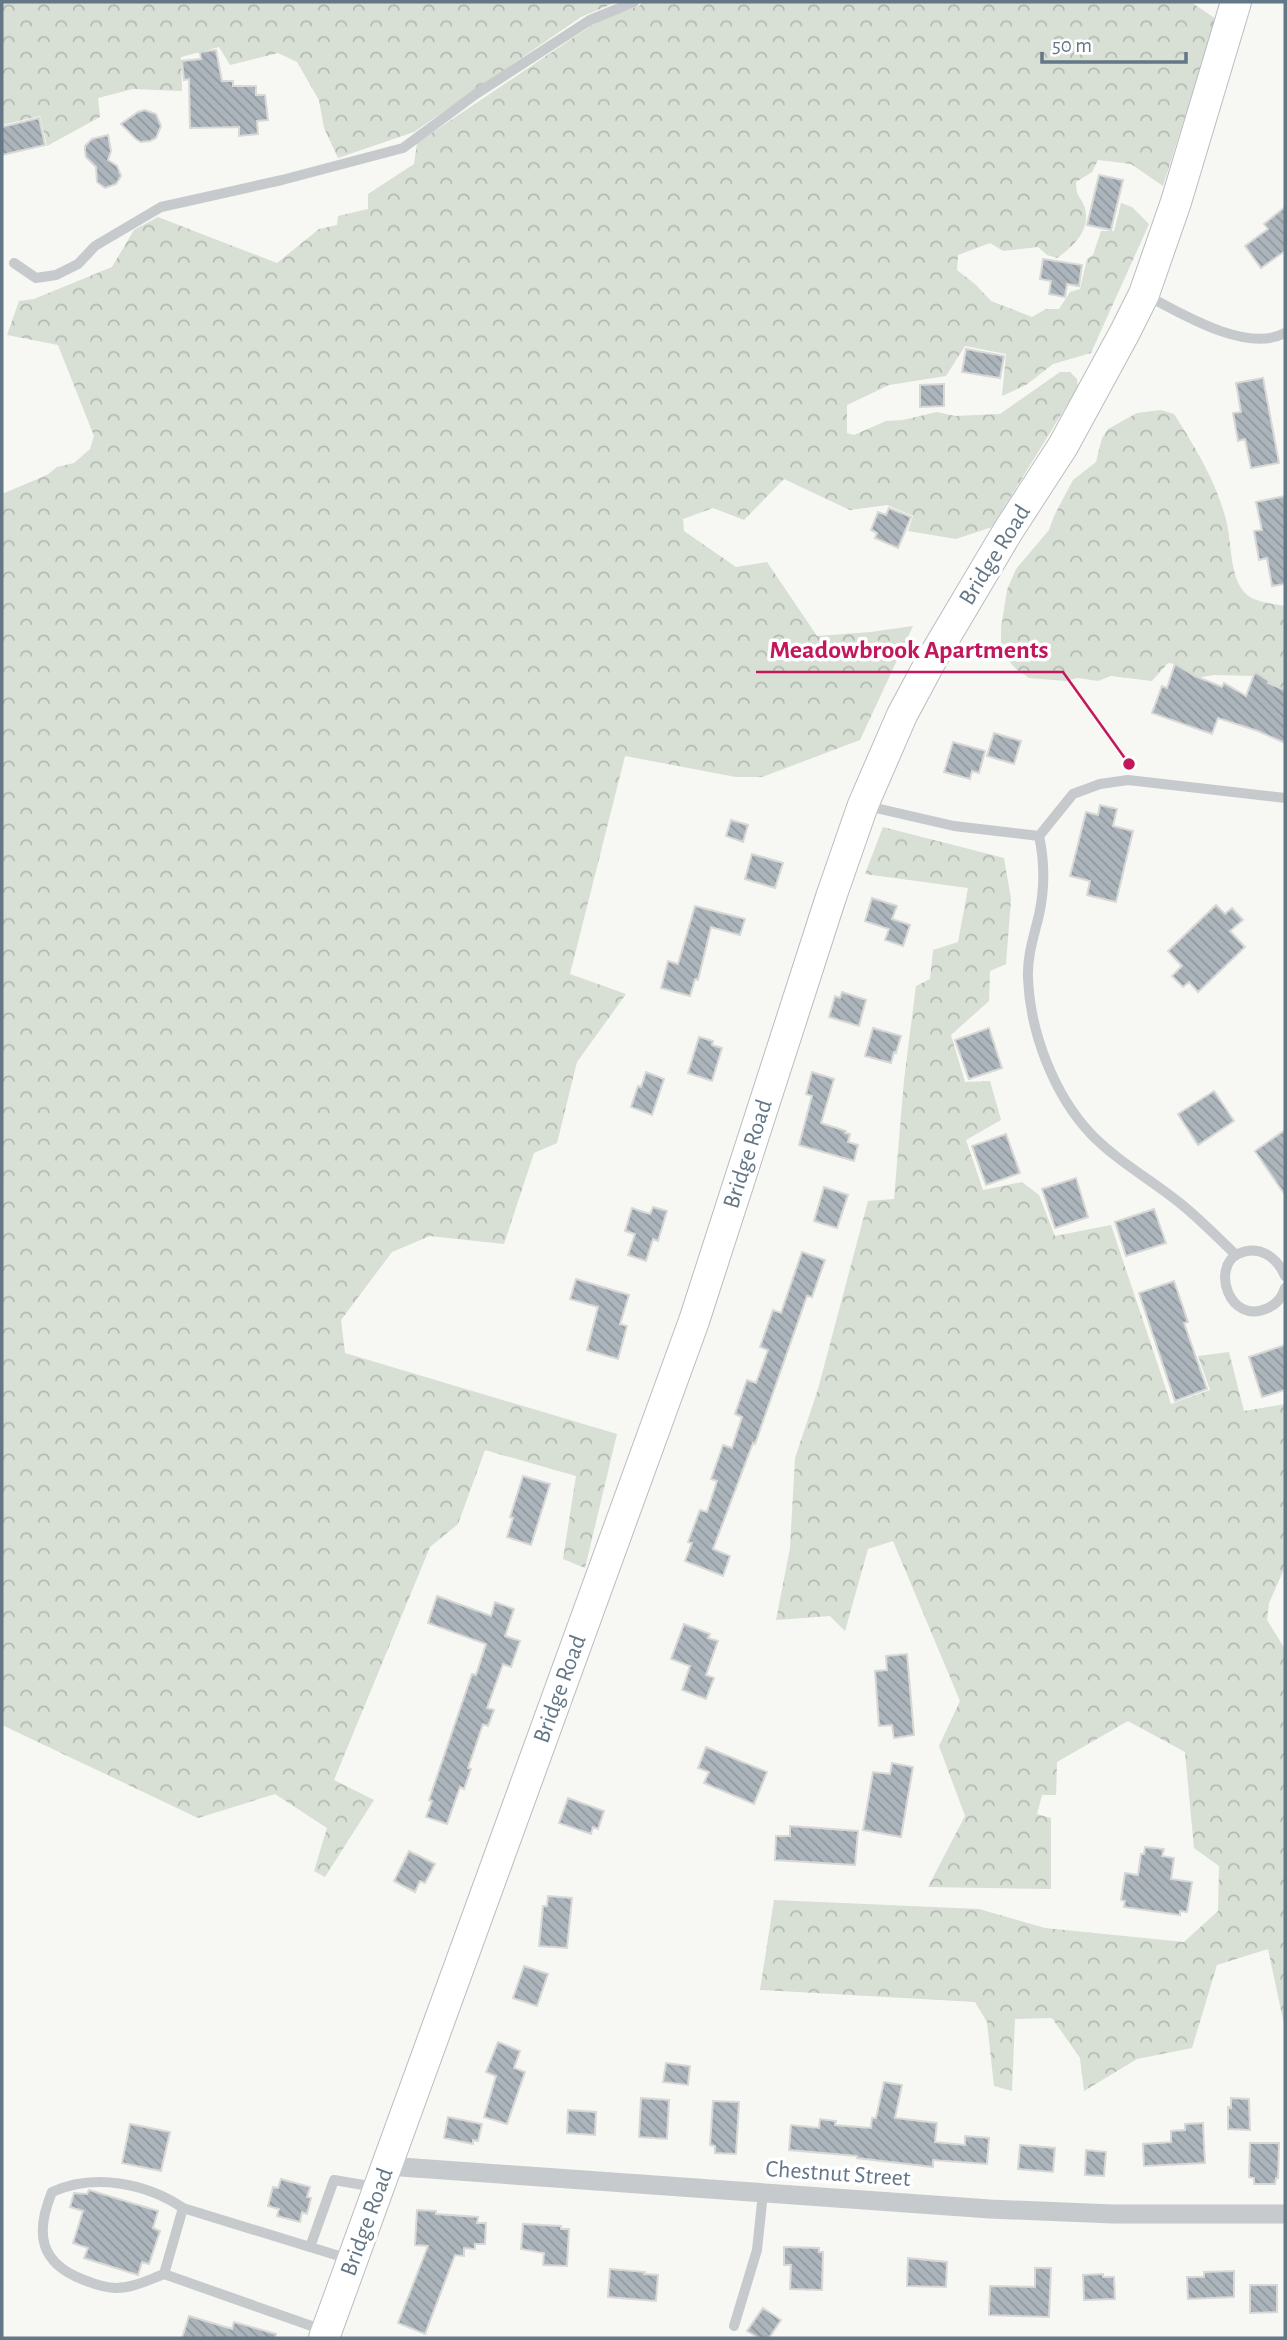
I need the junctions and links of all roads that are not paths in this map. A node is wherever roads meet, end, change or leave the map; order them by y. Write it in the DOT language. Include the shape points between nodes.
graph roads {
  1 [pos="634,2"];
  2 [pos="1236,2"];
  3 [pos="14,263"];
  4 [pos="1144,293"];
  5 [pos="1285,333"];
  6 [pos="1285,798"];
  7 [pos="863,805"];
  8 [pos="1039,836"];
  9 [pos="1235,1254"];
  10 [pos="1285,1276"];
  11 [pos="1285,1288"];
  12 [pos="383,2177"];
  13 [pos="763,2193"];
  14 [pos="183,2207"];
  15 [pos="1285,2214"];
  16 [pos="310,2247"];
  17 [pos="353,2260"];
  18 [pos="164,2274"];
  19 [pos="734,2326"];
  20 [pos="325,2334"];
  1 -- 3 [label="lane" via="590,20 403,148 161,207 56,275 36,278"];
  2 -- 4 [label="main road, Bridge Road" via="1177,202"];
  4 -- 5 [label="lane" via="1224,333 1255,339"];
  4 -- 7 [label="main road, Bridge Road" via="1063,446 932,659"];
  6 -- 8 [label="lane" via="1128,780 1100,784 1073,794"];
  7 -- 8 [label="lane" via="954,826"];
  7 -- 12 [label="main road, Bridge Road" via="694,1321"];
  8 -- 9 [label="lane" via="1044,886 1027,975 1036,1028 1050,1068 1076,1117 1091,1134"];
  9 -- 10 [label="lane" via="1267,1253"];
  9 -- 11 [label="lane" via="1225,1283 1235,1304 1244,1311 1270,1307"];
  12 -- 13 [label="street, Chestnut Street"];
  12 -- 16 [label="lane" via="334,2180"];
  12 -- 17 [label="main road, Bridge Road"];
  13 -- 15 [label="street, Chestnut Street" via="1113,2214"];
  13 -- 19 [label="lane" via="757,2250"];
  14 -- 16 [label="lane"];
  14 -- 18 [label="lane"];
  14 -- 18 [label="lane" via="139,2186 87,2183 52,2192 45,2209 44,2249 49,2258 78,2278 114,2288"];
  16 -- 17 [label="lane"];
  17 -- 20 [label="main road, Bridge Road"];
  18 -- 20 [label="lane"];
}
